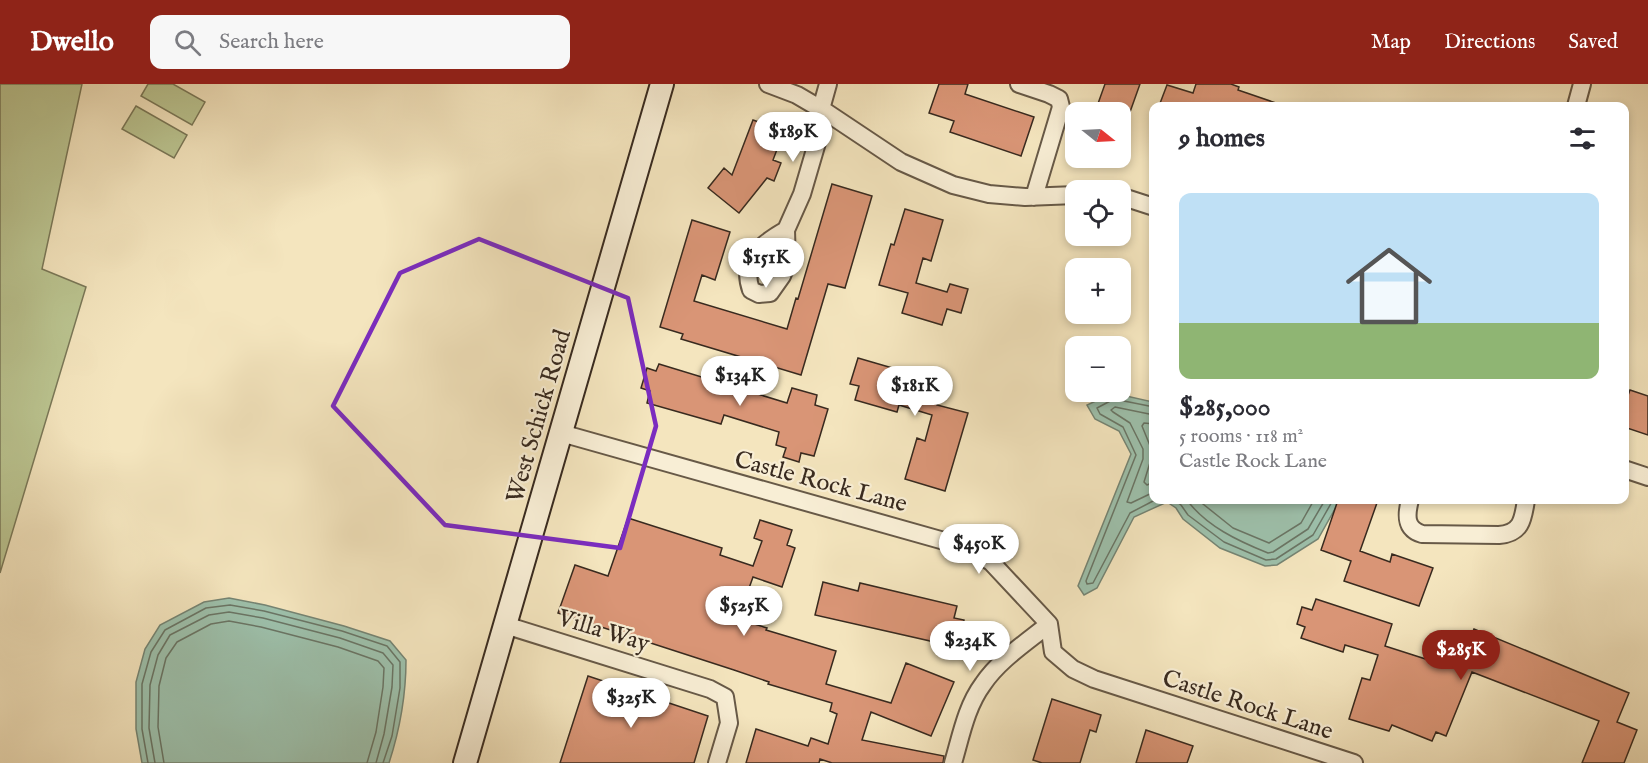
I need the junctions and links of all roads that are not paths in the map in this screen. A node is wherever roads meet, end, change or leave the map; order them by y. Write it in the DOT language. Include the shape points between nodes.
graph roads {
  1 [pos="662,84"];
  2 [pos="768,84"];
  3 [pos="828,84"];
  4 [pos="1019,84"];
  5 [pos="1582,84"];
  6 [pos="1577,102"];
  7 [pos="823,110"];
  8 [pos="1065,196"];
  9 [pos="1034,197"];
  10 [pos="1131,200"];
  11 [pos="1149,205"];
  12 [pos="786,230"];
  13 [pos="561,433"];
  14 [pos="1629,471"];
  15 [pos="1648,477"];
  16 [pos="1409,504"];
  17 [pos="1525,504"];
  18 [pos="1049,624"];
  19 [pos="505,625"];
  20 [pos="465,763"];
  21 [pos="717,763"];
  22 [pos="953,763"];
  23 [pos="1354,763"];
  1 -- 13 [label="street, West Schick Road"];
  2 -- 7 [label="street"];
  3 -- 7 [label="street"];
  4 -- 9 [label="street" via="1049,93 1059,99 1061,107"];
  5 -- 6 [label="street"];
  7 -- 9 [label="street" via="901,162 952,185 989,194"];
  7 -- 12 [label="street" via="802,194"];
  8 -- 9 [label="street"];
  10 -- 11 [label="street"];
  13 -- 18 [label="street, Castle Rock Lane" via="959,544 991,562"];
  13 -- 19 [label="street, West Schick Road"];
  14 -- 15 [label="street"];
  16 -- 17 [label="street" via="1408,524 1415,532 1499,535 1516,530"];
  18 -- 22 [label="street" via="982,684 969,710"];
  18 -- 23 [label="street, Castle Rock Lane" via="1053,652 1073,669 1094,679"];
  19 -- 20 [label="street, West Schick Road"];
  19 -- 21 [label="street, Villa Way" via="725,697 729,723"];
}
